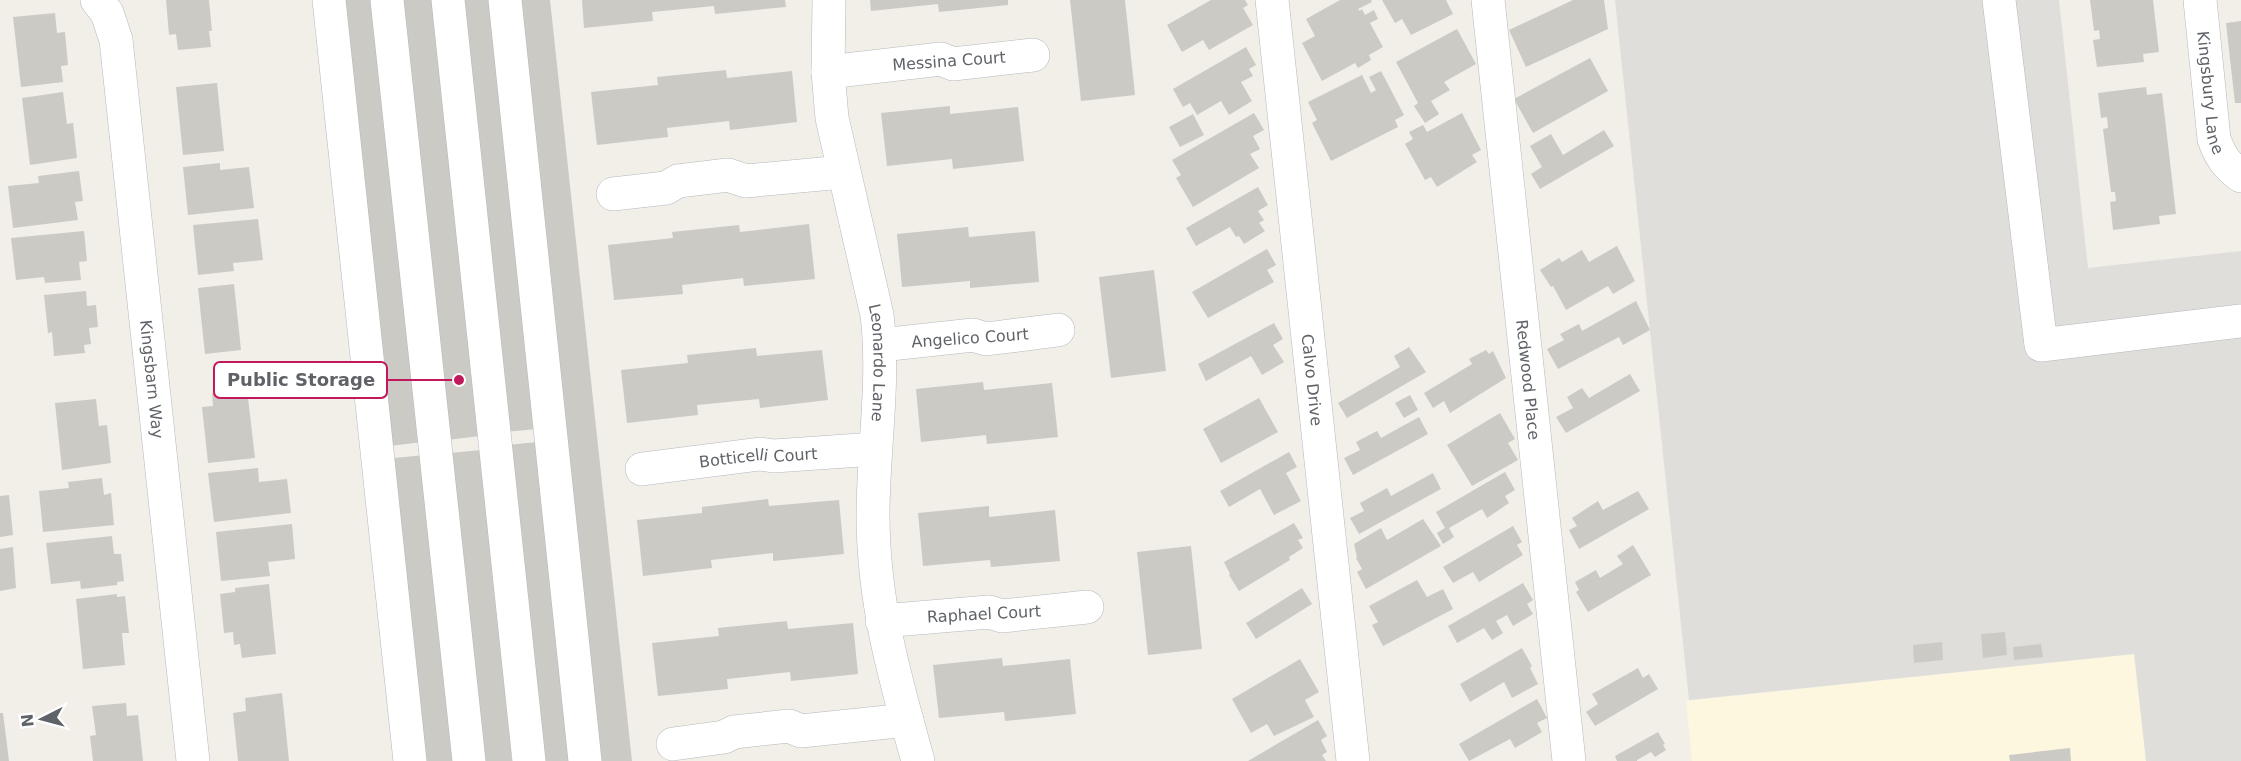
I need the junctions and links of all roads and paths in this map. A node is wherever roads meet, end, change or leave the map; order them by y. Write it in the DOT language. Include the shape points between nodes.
graph roads {
  1 [pos="97,0"];
  2 [pos="329,0"];
  3 [pos="387,0"];
  4 [pos="448,0"];
  5 [pos="505,0"];
  6 [pos="828,0"];
  7 [pos="1272,0"];
  8 [pos="1488,0"];
  9 [pos="1999,0"];
  10 [pos="2200,0"];
  11 [pos="1033,55"];
  12 [pos="828,72"];
  13 [pos="843,172"];
  14 [pos="2241,176"];
  15 [pos="613,194"];
  16 [pos="2241,321"];
  17 [pos="1058,330"];
  18 [pos="881,345"];
  19 [pos="876,449"];
  20 [pos="642,469"];
  21 [pos="1086,608"];
  22 [pos="882,621"];
  23 [pos="907,720"];
  24 [pos="673,744"];
  25 [pos="193,761"];
  26 [pos="410,761"];
  27 [pos="468,761"];
  28 [pos="529,761"];
  29 [pos="585,761"];
  30 [pos="918,761"];
  31 [pos="1353,761"];
  32 [pos="1569,761"];
  1 -- 25 [label="street, Kingsbarn Way" via="107,12 116,40"];
  2 -- 26 [label="street"];
  3 -- 27 [label="street"];
  4 -- 28 [label="street"];
  5 -- 29 [label="street"];
  6 -- 12 [label="street, Leonardo Lane"];
  7 -- 31 [label="street, Calvo Drive"];
  8 -- 32 [label="street, Redwood Place"];
  9 -- 16 [label="street" via="2041,345"];
  10 -- 14 [label="street, Kingsbury Lane" via="2214,139 2219,155"];
  11 -- 12 [label="street, Messina Court" via="953,64 941,59"];
  12 -- 13 [label="street, Leonardo Lane"];
  13 -- 15 [label="street" via="746,181 728,175"];
  13 -- 18 [label="street, Leonardo Lane"];
  17 -- 18 [label="street, Angelico Court"];
  18 -- 19 [label="street, Leonardo Lane"];
  19 -- 20 [label="street, Botticelli Court" via="760,454"];
  19 -- 22 [label="street, Leonardo Lane" via="873,525"];
  21 -- 22 [label="street, Raphael Court"];
  22 -- 23 [label="street, Leonardo Lane"];
  23 -- 24 [label="street" via="801,731 789,726 767,728"];
  23 -- 30 [label="street, Leonardo Lane"];
}
